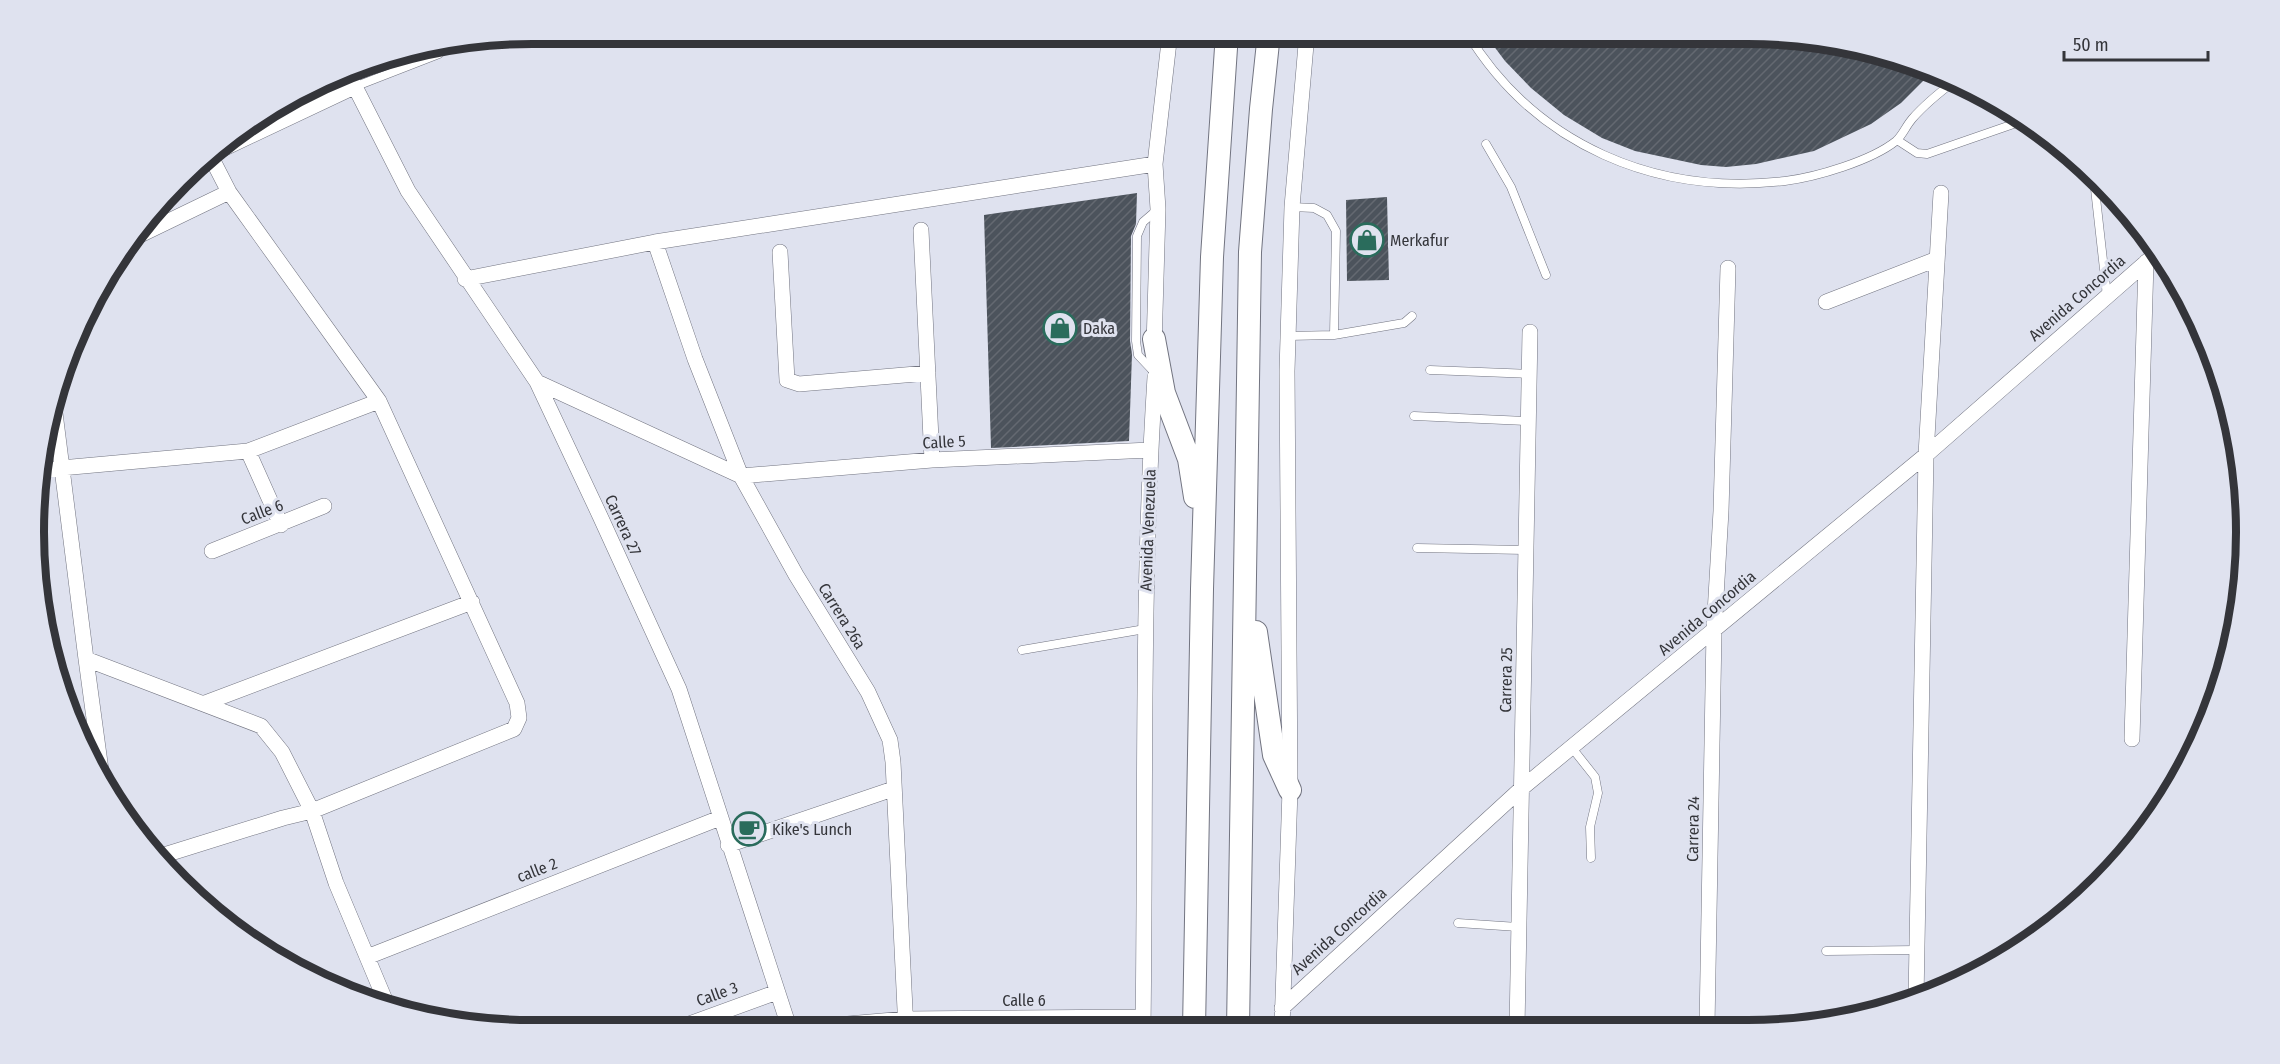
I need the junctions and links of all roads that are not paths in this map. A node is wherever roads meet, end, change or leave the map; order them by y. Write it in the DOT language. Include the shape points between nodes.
graph roads {
  1 [pos="1169,44"];
  2 [pos="1226,44"];
  3 [pos="1268,44"];
  4 [pos="1306,44"];
  5 [pos="1475,44"];
  6 [pos="439,54"];
  7 [pos="350,79"];
  8 [pos="354,87"];
  9 [pos="1948,87"];
  10 [pos="2015,123"];
  11 [pos="242,139"];
  12 [pos="1897,140"];
  13 [pos="1486,144"];
  14 [pos="214,162"];
  15 [pos="1155,164"];
  16 [pos="2095,189"];
  17 [pos="229,192"];
  18 [pos="1941,193"];
  19 [pos="1292,207"];
  20 [pos="1158,209"];
  21 [pos="921,231"];
  22 [pos="147,232"];
  23 [pos="656,242"];
  24 [pos="780,252"];
  25 [pos="2151,257"];
  26 [pos="1937,259"];
  27 [pos="2145,262"];
  28 [pos="1728,268"];
  29 [pos="1546,276"];
  30 [pos="465,279"];
  31 [pos="2107,296"];
  32 [pos="1826,302"];
  33 [pos="1412,316"];
  34 [pos="1530,332"];
  35 [pos="1334,335"];
  36 [pos="1288,336"];
  37 [pos="1154,339"];
  38 [pos="1430,370"];
  39 [pos="928,373"];
  40 [pos="1155,373"];
  41 [pos="1530,374"];
  42 [pos="537,382"];
  43 [pos="379,401"];
  44 [pos="1414,416"];
  45 [pos="1528,421"];
  46 [pos="56,423"];
  47 [pos="1150,450"];
  48 [pos="248,451"];
  49 [pos="1926,455"];
  50 [pos="932,460"];
  51 [pos="62,468"];
  52 [pos="48,469"];
  53 [pos="741,476"];
  54 [pos="324,506"];
  55 [pos="281,525"];
  56 [pos="1204,545"];
  57 [pos="1417,548"];
  58 [pos="212,550"];
  59 [pos="1525,550"];
  60 [pos="1245,579"];
  61 [pos="472,602"];
  62 [pos="1145,629"];
  63 [pos="1714,631"];
  64 [pos="1022,650"];
  65 [pos="86,659"];
  66 [pos="205,703"];
  67 [pos="2132,738"];
  68 [pos="1572,748"];
  69 [pos="99,758"];
  70 [pos="1522,788"];
  71 [pos="893,789"];
  72 [pos="1290,790"];
  73 [pos="312,811"];
  74 [pos="720,818"];
  75 [pos="729,844"];
  76 [pos="166,855"];
  77 [pos="1591,858"];
  78 [pos="1458,923"];
  79 [pos="1518,927"];
  80 [pos="1917,950"];
  81 [pos="1826,951"];
  82 [pos="367,957"];
  83 [pos="1916,991"];
  84 [pos="777,992"];
  85 [pos="384,998"];
  86 [pos="1282,1008"];
  87 [pos="698,1020"];
  88 [pos="787,1020"];
  89 [pos="905,1020"];
  90 [pos="1143,1020"];
  91 [pos="1194,1020"];
  92 [pos="1238,1020"];
  93 [pos="1282,1020"];
  94 [pos="1517,1020"];
  95 [pos="1707,1020"];
  1 -- 15 [label="street, Avenida Venezuela"];
  2 -- 56 [label="street" via="1212,257"];
  3 -- 60 [label="street" via="1250,252"];
  4 -- 19 [label="street"];
  5 -- 12 [label="lane" via="1494,70 1539,116 1589,149 1647,172 1677,179 1725,184 1821,174"];
  6 -- 8 [label="lane"];
  7 -- 8 [label="street, Carrera 27"];
  8 -- 11 [label="street"];
  8 -- 30 [label="street, Carrera 27" via="408,191"];
  9 -- 12 [label="lane" via="1923,106"];
  10 -- 12 [label="lane" via="1927,154 1917,153"];
  13 -- 29 [label="lane" via="1511,187"];
  14 -- 17 [label="street"];
  15 -- 20 [label="street, Avenida Venezuela"];
  15 -- 23 [label="street"];
  16 -- 31 [label="lane"];
  17 -- 22 [label="street"];
  17 -- 43 [label="street"];
  18 -- 26 [label="street"];
  19 -- 35 [label="lane" via="1314,208 1327,215 1336,231"];
  19 -- 36 [label="street"];
  20 -- 37 [label="street, Avenida Venezuela"];
  20 -- 40 [label="lane" via="1143,222 1137,236 1136,341 1138,355"];
  21 -- 39 [label="street"];
  23 -- 30 [label="street"];
  23 -- 53 [label="street, Carrera 26a" via="694,359"];
  24 -- 39 [label="street" via="787,380 799,384"];
  25 -- 27 [label="street, Avenida Concordia"];
  26 -- 32 [label="street"];
  26 -- 49 [label="street"];
  27 -- 31 [label="street, Avenida Concordia"];
  27 -- 67 [label="street"];
  28 -- 63 [label="street, Carrera 24"];
  30 -- 42 [label="street, Carrera 27"];
  31 -- 49 [label="street, Avenida Concordia"];
  33 -- 35 [label="lane" via="1404,323"];
  34 -- 41 [label="street, Carrera 25"];
  35 -- 36 [label="lane"];
  36 -- 72 [label="street"];
  37 -- 40 [label="street, Avenida Venezuela"];
  37 -- 56 [label="street" via="1164,393 1189,459"];
  38 -- 41 [label="lane"];
  39 -- 50 [label="street"];
  40 -- 47 [label="street, Avenida Venezuela"];
  41 -- 45 [label="street, Carrera 25"];
  42 -- 53 [label="street"];
  42 -- 74 [label="street, Carrera 27" via="679,689"];
  43 -- 48 [label="street"];
  43 -- 61 [label="street"];
  44 -- 45 [label="lane"];
  45 -- 59 [label="street, Carrera 25"];
  46 -- 51 [label="street"];
  47 -- 50 [label="street, Calle 5"];
  47 -- 62 [label="street, Avenida Venezuela"];
  48 -- 51 [label="street"];
  48 -- 55 [label="street"];
  49 -- 63 [label="street, Avenida Concordia"];
  49 -- 80 [label="street"];
  50 -- 53 [label="street, Calle 5"];
  51 -- 52 [label="street"];
  51 -- 65 [label="street"];
  53 -- 71 [label="street, Carrera 26a" via="868,692 890,740"];
  54 -- 55 [label="street, Calle 6"];
  55 -- 58 [label="street, Calle 6"];
  56 -- 91 [label="street"];
  57 -- 59 [label="lane"];
  59 -- 70 [label="street, Carrera 25"];
  60 -- 72 [label="street" via="1274,755"];
  60 -- 92 [label="street"];
  61 -- 66 [label="street"];
  61 -- 73 [label="street" via="517,703 519,718 513,729"];
  62 -- 64 [label="lane"];
  62 -- 90 [label="street, Avenida Venezuela"];
  63 -- 68 [label="street, Avenida Concordia"];
  63 -- 95 [label="street, Carrera 24"];
  65 -- 66 [label="street"];
  65 -- 69 [label="street"];
  66 -- 73 [label="street" via="261,726 282,752"];
  68 -- 70 [label="street, Avenida Concordia"];
  68 -- 77 [label="lane" via="1595,777 1598,793 1590,827"];
  70 -- 79 [label="street, Carrera 25"];
  70 -- 86 [label="street, Avenida Concordia"];
  71 -- 75 [label="street"];
  71 -- 89 [label="street, Carrera 26a"];
  72 -- 86 [label="street"];
  73 -- 76 [label="street"];
  73 -- 82 [label="street"];
  74 -- 75 [label="street, Carrera 27"];
  74 -- 82 [label="street, calle 2"];
  75 -- 84 [label="street, Carrera 27"];
  78 -- 79 [label="lane"];
  79 -- 94 [label="street, Carrera 25"];
  80 -- 81 [label="lane"];
  80 -- 83 [label="street"];
  82 -- 85 [label="street"];
  84 -- 87 [label="street, Calle 3"];
  84 -- 88 [label="street, Carrera 27"];
  86 -- 93 [label="street"];
}
